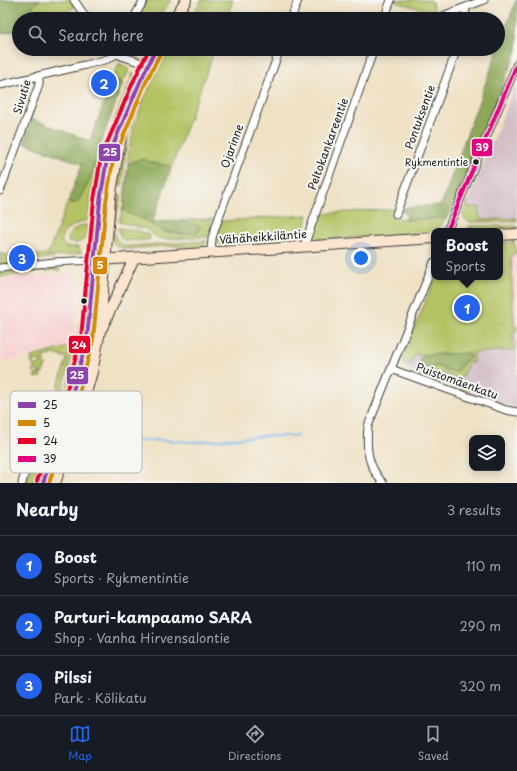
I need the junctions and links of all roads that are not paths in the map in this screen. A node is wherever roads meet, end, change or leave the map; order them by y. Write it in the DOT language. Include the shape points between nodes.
graph roads {
  1 [pos="74,0"];
  2 [pos="144,0"];
  3 [pos="186,0"];
  4 [pos="298,0"];
  5 [pos="391,0"];
  6 [pos="484,0"];
  7 [pos="466,7"];
  8 [pos="82,12"];
  9 [pos="136,12"];
  10 [pos="178,12"];
  11 [pos="294,12"];
  12 [pos="387,12"];
  13 [pos="454,12"];
  14 [pos="466,12"];
  15 [pos="111,56"];
  16 [pos="126,56"];
  17 [pos="152,56"];
  18 [pos="277,56"];
  19 [pos="372,56"];
  20 [pos="454,56"];
  21 [pos="517,64"];
  22 [pos="148,65"];
  23 [pos="39,76"];
  24 [pos="0,85"];
  25 [pos="123,124"];
  26 [pos="0,192"];
  27 [pos="396,214"];
  28 [pos="448,228"];
  29 [pos="517,234"];
  30 [pos="503,235"];
  31 [pos="431,238"];
  32 [pos="304,246"];
  33 [pos="211,252"];
  34 [pos="134,258"];
  35 [pos="94,260"];
  36 [pos="105,260"];
  37 [pos="0,268"];
  38 [pos="431,269"];
  39 [pos="100,331"];
  40 [pos="391,369"];
  41 [pos="73,391"];
  42 [pos="87,391"];
  43 [pos="517,412"];
  44 [pos="25,473"];
  45 [pos="46,473"];
  46 [pos="58,473"];
  47 [pos="22,483"];
  48 [pos="43,483"];
  49 [pos="55,483"];
  50 [pos="383,483"];
  1 -- 8 [label="street"];
  2 -- 9 [label="street"];
  3 -- 10 [label="main road"];
  4 -- 11 [label="street"];
  5 -- 12 [label="street"];
  6 -- 7 [label="street"];
  7 -- 13 [label="street"];
  7 -- 14 [label="street"];
  15 -- 23 [label="street"];
  16 -- 22 [label="street"];
  17 -- 22 [label="main road"];
  18 -- 33 [label="street, Ojarinne" via="218,217"];
  19 -- 32 [label="street, Peltokankareentie"];
  20 -- 27 [label="street, Pontuksentie"];
  21 -- 28 [label="street"];
  22 -- 25 [label="main road"];
  23 -- 24 [label="street"];
  23 -- 26 [label="street, Sivutie" via="39,85"];
  25 -- 35 [label="main road" via="110,151 103,178"];
  25 -- 36 [label="main road" via="112,187"];
  29 -- 30 [label="main road"];
  31 -- 32 [label="main road, Vähäheikkiläntie"];
  32 -- 33 [label="main road, Vähäheikkiläntie"];
  33 -- 34 [label="main road, Vähäheikkiläntie"];
  34 -- 36 [label="main road, Vähäheikkiläntie"];
  34 -- 39 [label="main road"];
  35 -- 36 [label="main road, Vähäheikkiläntie"];
  35 -- 37 [label="street"];
  35 -- 41 [label="main road" via="88,326"];
  36 -- 39 [label="main road"];
  38 -- 40 [label="street"];
  39 -- 42 [label="main road"];
  40 -- 43 [label="street, Puistomäenkatu"];
  40 -- 50 [label="street" via="368,426 366,443 371,464"];
  44 -- 47 [label="street"];
  45 -- 48 [label="main road"];
  46 -- 49 [label="main road"];
}
